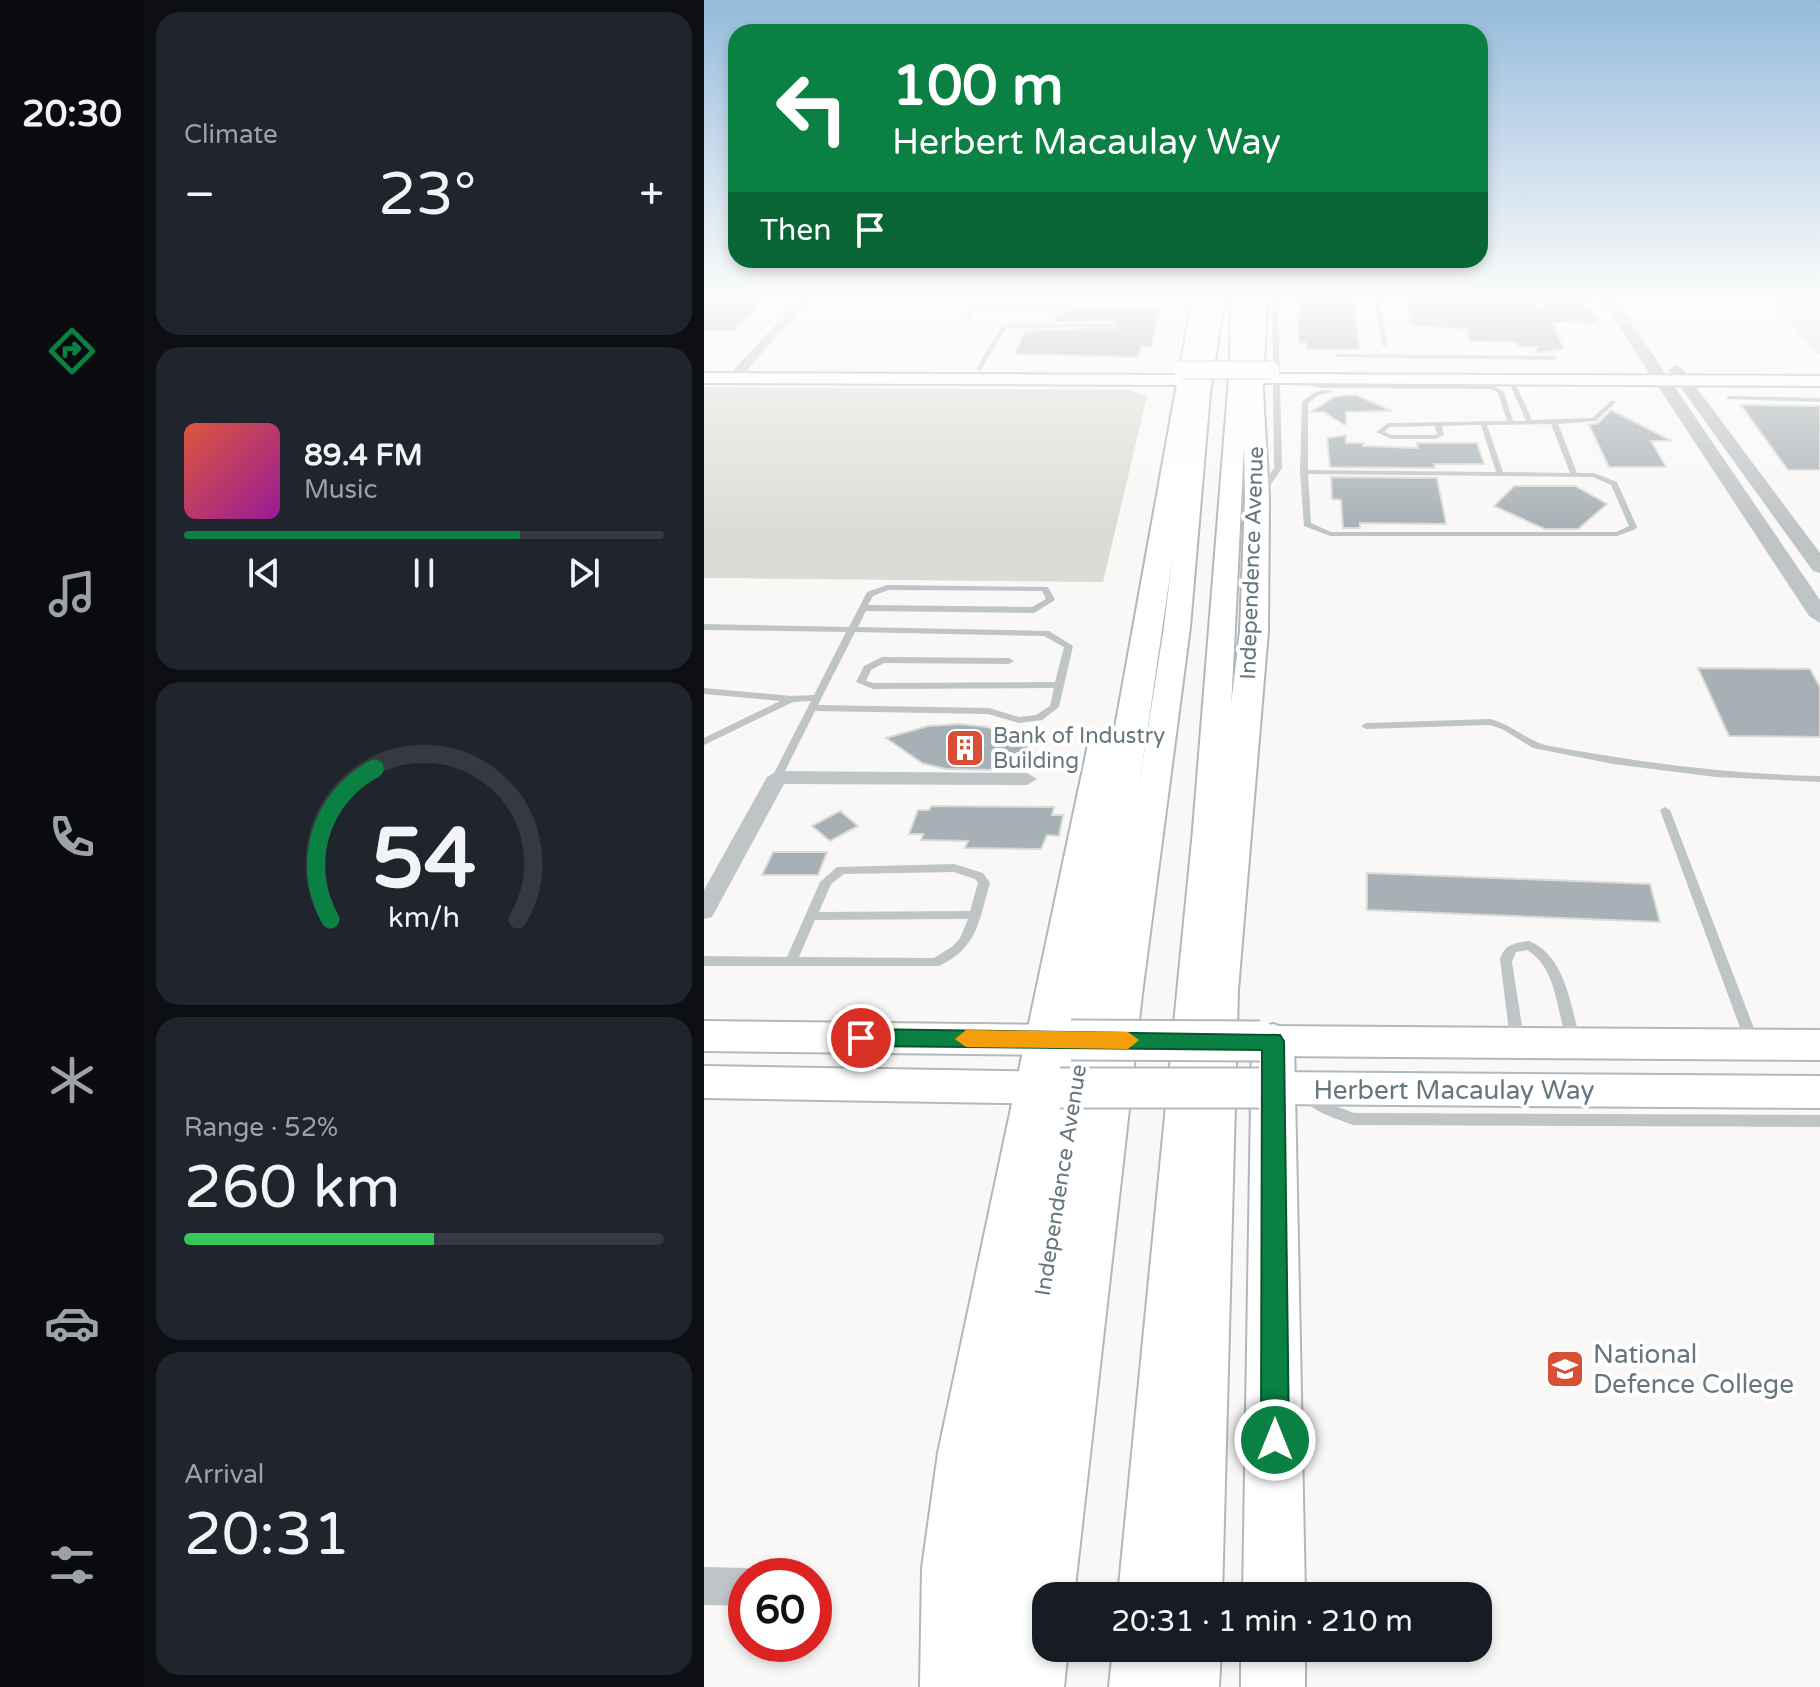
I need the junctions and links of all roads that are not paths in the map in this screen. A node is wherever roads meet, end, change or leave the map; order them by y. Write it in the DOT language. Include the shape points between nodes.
graph roads {
  1 [pos="732,374"];
  2 [pos="897,374"];
  3 [pos="1135,374"];
  4 [pos="1189,374"];
  5 [pos="1204,374"];
  6 [pos="1238,374"];
  7 [pos="1254,374"];
  8 [pos="1307,374"];
  9 [pos="1633,374"];
  10 [pos="1665,374"];
  11 [pos="1680,374"];
  12 [pos="1725,374"];
  13 [pos="1177,375"];
  14 [pos="1278,375"];
  15 [pos="1658,376"];
  16 [pos="704,378"];
  17 [pos="1511,380"];
  18 [pos="1820,381"];
  19 [pos="1391,392"];
  20 [pos="1729,398"];
  21 [pos="1820,400"];
  22 [pos="1613,402"];
  23 [pos="1510,421"];
  24 [pos="1529,421"];
  25 [pos="1554,422"];
  26 [pos="1438,424"];
  27 [pos="1484,425"];
  28 [pos="1304,472"];
  29 [pos="1500,474"];
  30 [pos="1574,474"];
  31 [pos="1170,489"];
  32 [pos="1257,498"];
  33 [pos="1820,567"];
  34 [pos="1813,594"];
  35 [pos="864,608"];
  36 [pos="1820,616"];
  37 [pos="704,627"];
  38 [pos="1158,628"];
  39 [pos="1237,630"];
  40 [pos="851,632"];
  41 [pos="1009,661"];
  42 [pos="1059,685"];
  43 [pos="704,691"];
  44 [pos="791,699"];
  45 [pos="815,703"];
  46 [pos="1366,726"];
  47 [pos="704,742"];
  48 [pos="777,777"];
  49 [pos="1027,779"];
  50 [pos="1820,779"];
  51 [pos="1665,810"];
  52 [pos="704,911"];
  53 [pos="974,915"];
  54 [pos="811,916"];
  55 [pos="704,961"];
  56 [pos="791,962"];
  57 [pos="704,1036"];
  58 [pos="1060,1040"];
  59 [pos="1517,1043"];
  60 [pos="1575,1044"];
  61 [pos="1753,1044"];
  62 [pos="1820,1045"];
  63 [pos="1273,1070"];
  64 [pos="704,1082"];
  65 [pos="1050,1088"];
  66 [pos="1820,1092"];
  67 [pos="1820,1121"];
  68 [pos="1048,1582"];
  69 [pos="1146,1582"];
  70 [pos="1192,1582"];
  71 [pos="1274,1582"];
  72 [pos="704,1586"];
  73 [pos="728,1587"];
  74 [pos="1038,1662"];
  75 [pos="1140,1662"];
  76 [pos="1188,1662"];
  77 [pos="1273,1662"];
  78 [pos="952,1687"];
  79 [pos="983,1687"];
  80 [pos="1035,1687"];
  81 [pos="1138,1687"];
  82 [pos="1187,1687"];
  83 [pos="1273,1687"];
  1 -- 16 [label="main road"];
  2 -- 13 [label="main road"];
  3 -- 13 [label="main road"];
  4 -- 31 [label="main road, Independence Avenue"];
  5 -- 31 [label="main road, Independence Avenue"];
  6 -- 39 [label="main road, Independence Avenue" via="1229,487"];
  7 -- 32 [label="main road, Independence Avenue"];
  8 -- 14 [label="main road"];
  9 -- 15 [label="main road"];
  10 -- 15 [label="main road"];
  11 -- 33 [label="street"];
  12 -- 18 [label="main road"];
  13 -- 14 [label="main road"];
  13 -- 31 [label="main road"];
  14 -- 17 [label="main road"];
  14 -- 23 [label="lane" via="1321,386 1492,387 1501,392"];
  14 -- 32 [label="lane" via="1278,468"];
  15 -- 17 [label="main road"];
  15 -- 34 [label="street" via="1789,568"];
  17 -- 24 [label="lane"];
  19 -- 28 [label="lane" via="1309,397"];
  20 -- 21 [label="lane"];
  22 -- 25 [label="lane" via="1594,420"];
  23 -- 24 [label="lane"];
  23 -- 27 [label="lane"];
  24 -- 25 [label="lane"];
  25 -- 30 [label="lane"];
  26 -- 26 [label="lane" via="1388,425 1379,432 1435,437 1441,435"];
  26 -- 27 [label="lane"];
  27 -- 29 [label="lane"];
  28 -- 29 [label="lane"];
  28 -- 30 [label="lane" via="1307,524 1330,534 1617,534 1633,527 1614,484"];
  29 -- 30 [label="lane"];
  31 -- 38 [label="main road, Independence Avenue"];
  31 -- 38 [label="main road, Independence Avenue"];
  32 -- 39 [label="main road, Independence Avenue"];
  34 -- 36 [label="street"];
  35 -- 35 [label="lane" via="870,594 887,587 1045,589 1051,600 1034,610"];
  35 -- 40 [label="lane"];
  37 -- 40 [label="lane"];
  38 -- 58 [label="main road" via="1119,688 1111,712"];
  38 -- 68 [label="main road, Independence Avenue" via="1124,994"];
  38 -- 79 [label="main road, Independence Avenue" via="1088,992"];
  39 -- 69 [label="main road, Independence Avenue" via="1209,830"];
  39 -- 70 [label="main road, Independence Avenue"];
  40 -- 42 [label="lane" via="1056,636 1069,646"];
  40 -- 45 [label="lane"];
  41 -- 42 [label="lane" via="882,660 867,668 861,682"];
  42 -- 45 [label="lane" via="1054,707 1039,718 1019,720 989,711"];
  43 -- 44 [label="lane"];
  44 -- 45 [label="lane"];
  44 -- 47 [label="lane"];
  45 -- 48 [label="lane"];
  46 -- 50 [label="lane" via="1490,722 1507,726 1535,746 1658,768"];
  48 -- 49 [label="street"];
  48 -- 52 [label="street"];
  51 -- 61 [label="lane"];
  53 -- 54 [label="lane"];
  53 -- 54 [label="lane" via="984,883 970,871 852,868 826,882"];
  53 -- 56 [label="lane" via="964,946 935,963"];
  54 -- 56 [label="lane"];
  55 -- 56 [label="lane"];
  57 -- 58 [label="main road, Herbert Macaulay Way"];
  58 -- 63 [label="main road, Herbert Macaulay Way, bridge"];
  58 -- 65 [label="main road"];
  59 -- 60 [label="main road, Herbert Macaulay Way"];
  59 -- 60 [label="lane" via="1506,962 1515,947 1524,946 1549,960"];
  59 -- 63 [label="main road, Herbert Macaulay Way"];
  60 -- 61 [label="main road, Herbert Macaulay Way"];
  61 -- 62 [label="main road, Herbert Macaulay Way"];
  63 -- 65 [label="main road, Herbert Macaulay Way, bridge"];
  63 -- 66 [label="main road, Herbert Macaulay Way"];
  63 -- 67 [label="lane" via="1318,1105 1353,1119"];
  63 -- 71 [label="main road"];
  64 -- 65 [label="main road, Herbert Macaulay Way"];
  65 -- 78 [label="main road" via="966,1453 952,1568"];
  72 -- 73 [label="street"];
  74 -- 80 [label="main road, Independence Avenue"];
  75 -- 81 [label="main road"];
  76 -- 82 [label="main road"];
  77 -- 83 [label="main road"];
}
